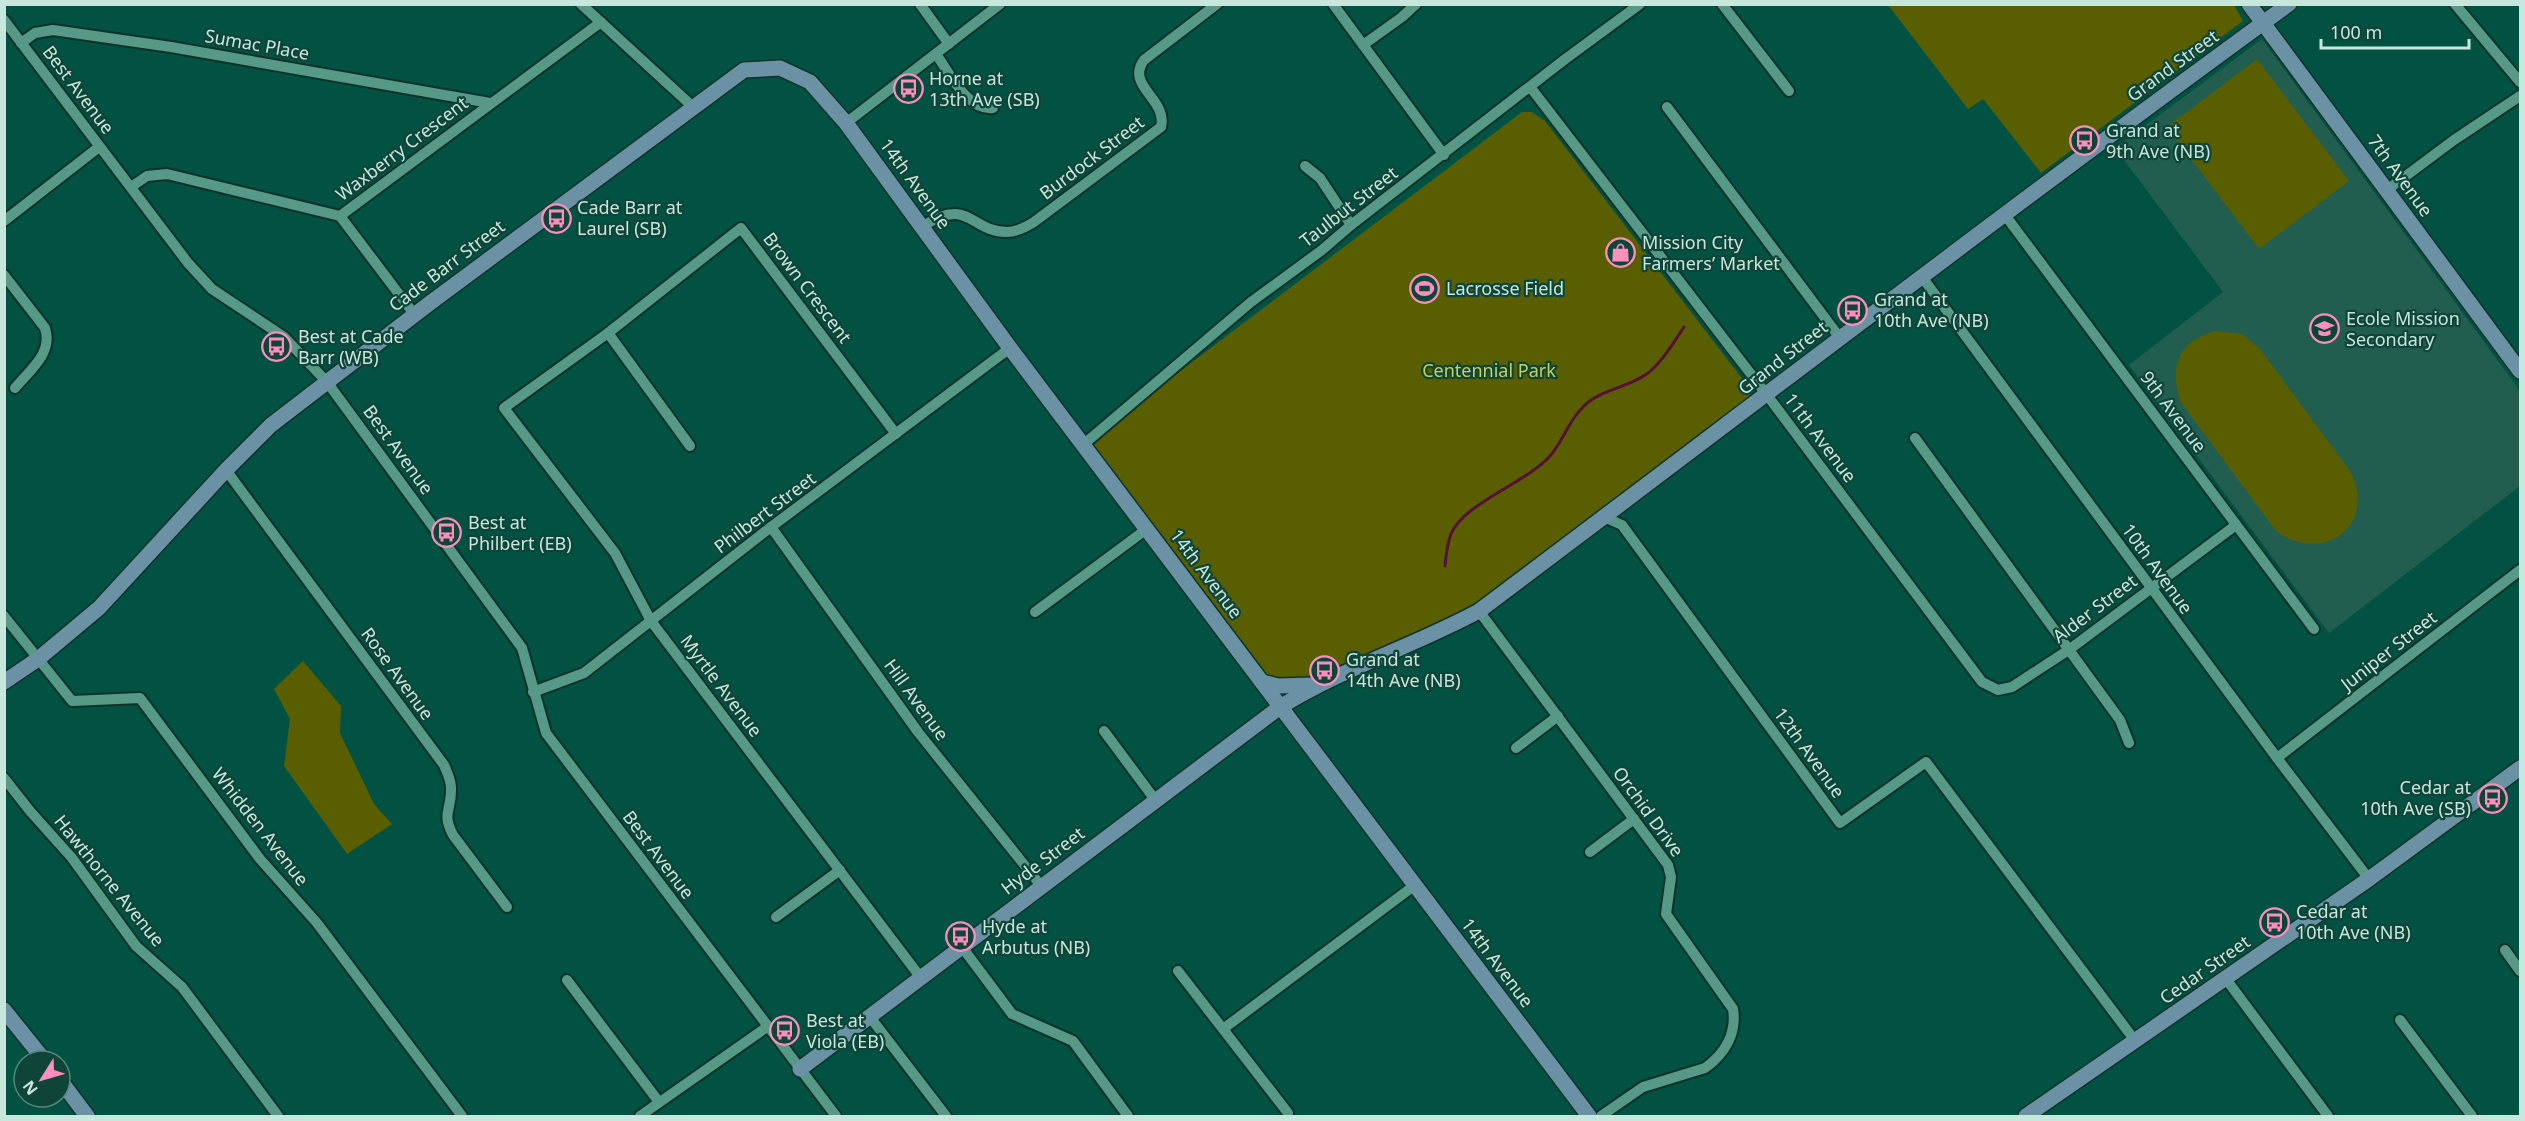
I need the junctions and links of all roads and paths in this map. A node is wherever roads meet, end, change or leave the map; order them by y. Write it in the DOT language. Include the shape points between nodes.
graph roads {
  1 [pos="581,4"];
  2 [pos="920,4"];
  3 [pos="1000,4"];
  4 [pos="1217,4"];
  5 [pos="1333,4"];
  6 [pos="1416,4"];
  7 [pos="1640,4"];
  8 [pos="1722,4"];
  9 [pos="2249,4"];
  10 [pos="2289,4"];
  11 [pos="2456,4"];
  12 [pos="4,20"];
  13 [pos="601,22"];
  14 [pos="2263,23"];
  15 [pos="21,43"];
  16 [pos="949,44"];
  17 [pos="1363,45"];
  18 [pos="936,54"];
  19 [pos="780,68"];
  20 [pos="2520,82"];
  21 [pos="1531,88"];
  22 [pos="1789,91"];
  23 [pos="2520,96"];
  24 [pos="490,103"];
  25 [pos="692,106"];
  26 [pos="1667,107"];
  27 [pos="993,108"];
  28 [pos="846,123"];
  29 [pos="99,147"];
  30 [pos="1444,155"];
  31 [pos="1305,166"];
  32 [pos="131,187"];
  33 [pos="2387,190"];
  34 [pos="2005,215"];
  35 [pos="340,216"];
  36 [pos="4,221"];
  37 [pos="1351,225"];
  38 [pos="922,227"];
  39 [pos="4,275"];
  40 [pos="1922,277"];
  41 [pos="414,314"];
  42 [pos="608,333"];
  43 [pos="1840,338"];
  44 [pos="1011,348"];
  45 [pos="2516,354"];
  46 [pos="2520,371"];
  47 [pos="327,382"];
  48 [pos="15,388"];
  49 [pos="1767,395"];
  50 [pos="504,408"];
  51 [pos="896,434"];
  52 [pos="1915,438"];
  53 [pos="1084,444"];
  54 [pos="690,446"];
  55 [pos="226,470"];
  56 [pos="1604,518"];
  57 [pos="2236,525"];
  58 [pos="771,527"];
  59 [pos="1148,528"];
  60 [pos="2520,570"];
  61 [pos="2150,588"];
  62 [pos="1479,611"];
  63 [pos="1035,612"];
  64 [pos="4,616"];
  65 [pos="651,621"];
  66 [pos="2314,629"];
  67 [pos="2070,649"];
  68 [pos="38,659"];
  69 [pos="4,682"];
  70 [pos="1262,682"];
  71 [pos="1317,684"];
  72 [pos="1998,690"];
  73 [pos="533,692"];
  74 [pos="1281,707"];
  75 [pos="1558,716"];
  76 [pos="1104,730"];
  77 [pos="2129,743"];
  78 [pos="1516,748"];
  79 [pos="2277,758"];
  80 [pos="2520,768"];
  81 [pos="4,778"];
  82 [pos="1156,801"];
  83 [pos="1635,819"];
  84 [pos="1590,852"];
  85 [pos="840,870"];
  86 [pos="2369,879"];
  87 [pos="1415,885"];
  88 [pos="1042,887"];
  89 [pos="507,907"];
  90 [pos="776,916"];
  91 [pos="962,946"];
  92 [pos="2505,950"];
  93 [pos="1178,971"];
  94 [pos="2520,971"];
  95 [pos="921,978"];
  96 [pos="2226,979"];
  97 [pos="567,980"];
  98 [pos="4,1010"];
  99 [pos="870,1017"];
  100 [pos="2400,1020"];
  101 [pos="767,1027"];
  102 [pos="1223,1029"];
  103 [pos="2136,1042"];
  104 [pos="35,1049"];
  105 [pos="800,1069"];
  106 [pos="72,1096"];
  107 [pos="659,1102"];
  108 [pos="1288,1113"];
  109 [pos="87,1116"];
  110 [pos="278,1116"];
  111 [pos="462,1116"];
  112 [pos="640,1116"];
  113 [pos="836,1116"];
  114 [pos="946,1116"];
  115 [pos="1128,1116"];
  116 [pos="1589,1116"];
  117 [pos="1601,1116"];
  118 [pos="2026,1116"];
  119 [pos="2328,1116"];
  120 [pos="2472,1116"];
  1 -- 13 [label="street"];
  2 -- 16 [label="street"];
  3 -- 16 [label="street"];
  4 -- 38 [label="street, Burdock Street" via="1138,68 1138,76 1160,109 1161,127 1023,228 1007,232 993,229 962,214 949,214"];
  5 -- 17 [label="street"];
  6 -- 17 [label="street"];
  7 -- 21 [label="street, Taulbut Street"];
  8 -- 22 [label="street"];
  9 -- 14 [label="street, 7th Avenue"];
  10 -- 14 [label="street, Grand Street"];
  11 -- 20 [label="street"];
  12 -- 15 [label="street, Best Avenue"];
  13 -- 24 [label="street, Waxberry Crescent"];
  13 -- 25 [label="street"];
  14 -- 33 [label="street, 7th Avenue"];
  14 -- 34 [label="street, Grand Street"];
  15 -- 24 [label="street, Sumac Place" via="35,33 52,30"];
  15 -- 29 [label="street, Best Avenue"];
  16 -- 18 [label="street"];
  17 -- 30 [label="street"];
  18 -- 27 [label="street" via="971,100 985,109"];
  18 -- 28 [label="street"];
  19 -- 25 [label="street, Cade Barr Street" via="744,69"];
  19 -- 28 [label="street, 14th Avenue" via="810,82"];
  21 -- 30 [label="street, Taulbut Street"];
  21 -- 49 [label="street, 11th Avenue"];
  23 -- 33 [label="street"];
  24 -- 35 [label="street, Waxberry Crescent"];
  25 -- 41 [label="street, Cade Barr Street"];
  26 -- 43 [label="street"];
  28 -- 38 [label="street, 14th Avenue"];
  29 -- 32 [label="street, Best Avenue"];
  29 -- 36 [label="street"];
  30 -- 37 [label="street, Taulbut Street"];
  31 -- 37 [label="street" via="1320,178"];
  32 -- 35 [label="street, Waxberry Crescent" via="147,176 167,174"];
  32 -- 47 [label="street, Best Avenue" via="212,289 284,337"];
  33 -- 45 [label="street, 7th Avenue"];
  34 -- 40 [label="street, Grand Street"];
  34 -- 57 [label="street, 9th Avenue"];
  35 -- 41 [label="street"];
  37 -- 53 [label="street, Taulbut Street" via="1251,302"];
  38 -- 44 [label="street, 14th Avenue"];
  39 -- 48 [label="street" via="45,328 48,338 42,356"];
  40 -- 43 [label="street, Grand Street"];
  40 -- 61 [label="street, 10th Avenue"];
  41 -- 47 [label="street, Cade Barr Street"];
  42 -- 50 [label="street, Brown Crescent"];
  42 -- 51 [label="street, Brown Crescent" via="741,228"];
  42 -- 54 [label="street"];
  43 -- 49 [label="street, Grand Street"];
  44 -- 51 [label="street, Philbert Street"];
  44 -- 53 [label="street, 14th Avenue"];
  45 -- 46 [label="street, 7th Avenue"];
  47 -- 55 [label="street, Cade Barr Street" via="271,425"];
  47 -- 73 [label="street, Best Avenue" via="522,648"];
  49 -- 56 [label="street, Grand Street"];
  49 -- 72 [label="street, 11th Avenue" via="1982,682"];
  50 -- 65 [label="street, Myrtle Avenue" via="615,553"];
  51 -- 58 [label="street, Philbert Street"];
  52 -- 67 [label="street"];
  53 -- 59 [label="street, 14th Avenue"];
  55 -- 68 [label="street, Cade Barr Street" via="99,608"];
  55 -- 89 [label="street, Rose Avenue" via="444,765 451,790 447,824"];
  56 -- 62 [label="street, Grand Street"];
  56 -- 103 [label="street, 12th Avenue" via="1622,525 1840,823 1926,762"];
  57 -- 61 [label="street, Alder Street"];
  57 -- 66 [label="street, 9th Avenue"];
  58 -- 65 [label="street, Philbert Street"];
  58 -- 88 [label="street, Hill Avenue" via="918,732"];
  59 -- 63 [label="street"];
  59 -- 70 [label="street, 14th Avenue"];
  60 -- 79 [label="street, Juniper Street"];
  61 -- 67 [label="street, Alder Street"];
  61 -- 79 [label="street, 10th Avenue"];
  62 -- 71 [label="street, Grand Street" via="1439,633"];
  62 -- 75 [label="street, Orchid Drive"];
  64 -- 68 [label="street, Whidden Avenue"];
  65 -- 73 [label="street, Philbert Street" via="584,673"];
  65 -- 85 [label="street, Myrtle Avenue"];
  67 -- 72 [label="street, Alder Street" via="2012,687"];
  67 -- 77 [label="street" via="2120,720"];
  68 -- 69 [label="street, Cade Barr Street"];
  68 -- 111 [label="street, Whidden Avenue" via="72,701 140,698 260,859 317,923"];
  70 -- 71 [label="street" via="1278,686"];
  70 -- 74 [label="street, 14th Avenue"];
  71 -- 74 [label="street, Grand Street"];
  73 -- 101 [label="street, Best Avenue" via="546,733"];
  74 -- 82 [label="street, Hyde Street"];
  74 -- 87 [label="street, 14th Avenue"];
  75 -- 78 [label="street"];
  75 -- 83 [label="street, Orchid Drive"];
  76 -- 82 [label="street"];
  79 -- 86 [label="street, 10th Avenue"];
  80 -- 86 [label="street, Cedar Street"];
  81 -- 110 [label="street, Hawthorne Avenue" via="72,858 136,946 182,987"];
  82 -- 88 [label="street, Hyde Street"];
  83 -- 84 [label="street"];
  83 -- 117 [label="street, Orchid Drive" via="1671,871 1666,908 1669,918 1730,1003 1734,1027 1725,1047 1705,1068 1643,1087"];
  85 -- 90 [label="street"];
  85 -- 95 [label="street, Myrtle Avenue"];
  86 -- 96 [label="street, Cedar Street"];
  87 -- 102 [label="street"];
  87 -- 116 [label="street, 14th Avenue"];
  88 -- 91 [label="street, Hyde Street"];
  91 -- 95 [label="street, Hyde Street"];
  91 -- 115 [label="street" via="1012,1014 1072,1041"];
  92 -- 94 [label="street"];
  93 -- 102 [label="street"];
  95 -- 99 [label="street, Hyde Street"];
  96 -- 103 [label="street, Cedar Street"];
  96 -- 119 [label="street"];
  97 -- 107 [label="street"];
  98 -- 104 [label="street"];
  99 -- 105 [label="street, Hyde Street"];
  99 -- 114 [label="street"];
  100 -- 120 [label="street"];
  101 -- 105 [label="street, Best Avenue"];
  101 -- 107 [label="street"];
  102 -- 108 [label="street"];
  103 -- 118 [label="street, Cedar Street"];
  105 -- 113 [label="street, Best Avenue"];
  106 -- 109 [label="street"];
  107 -- 112 [label="street"];
}
